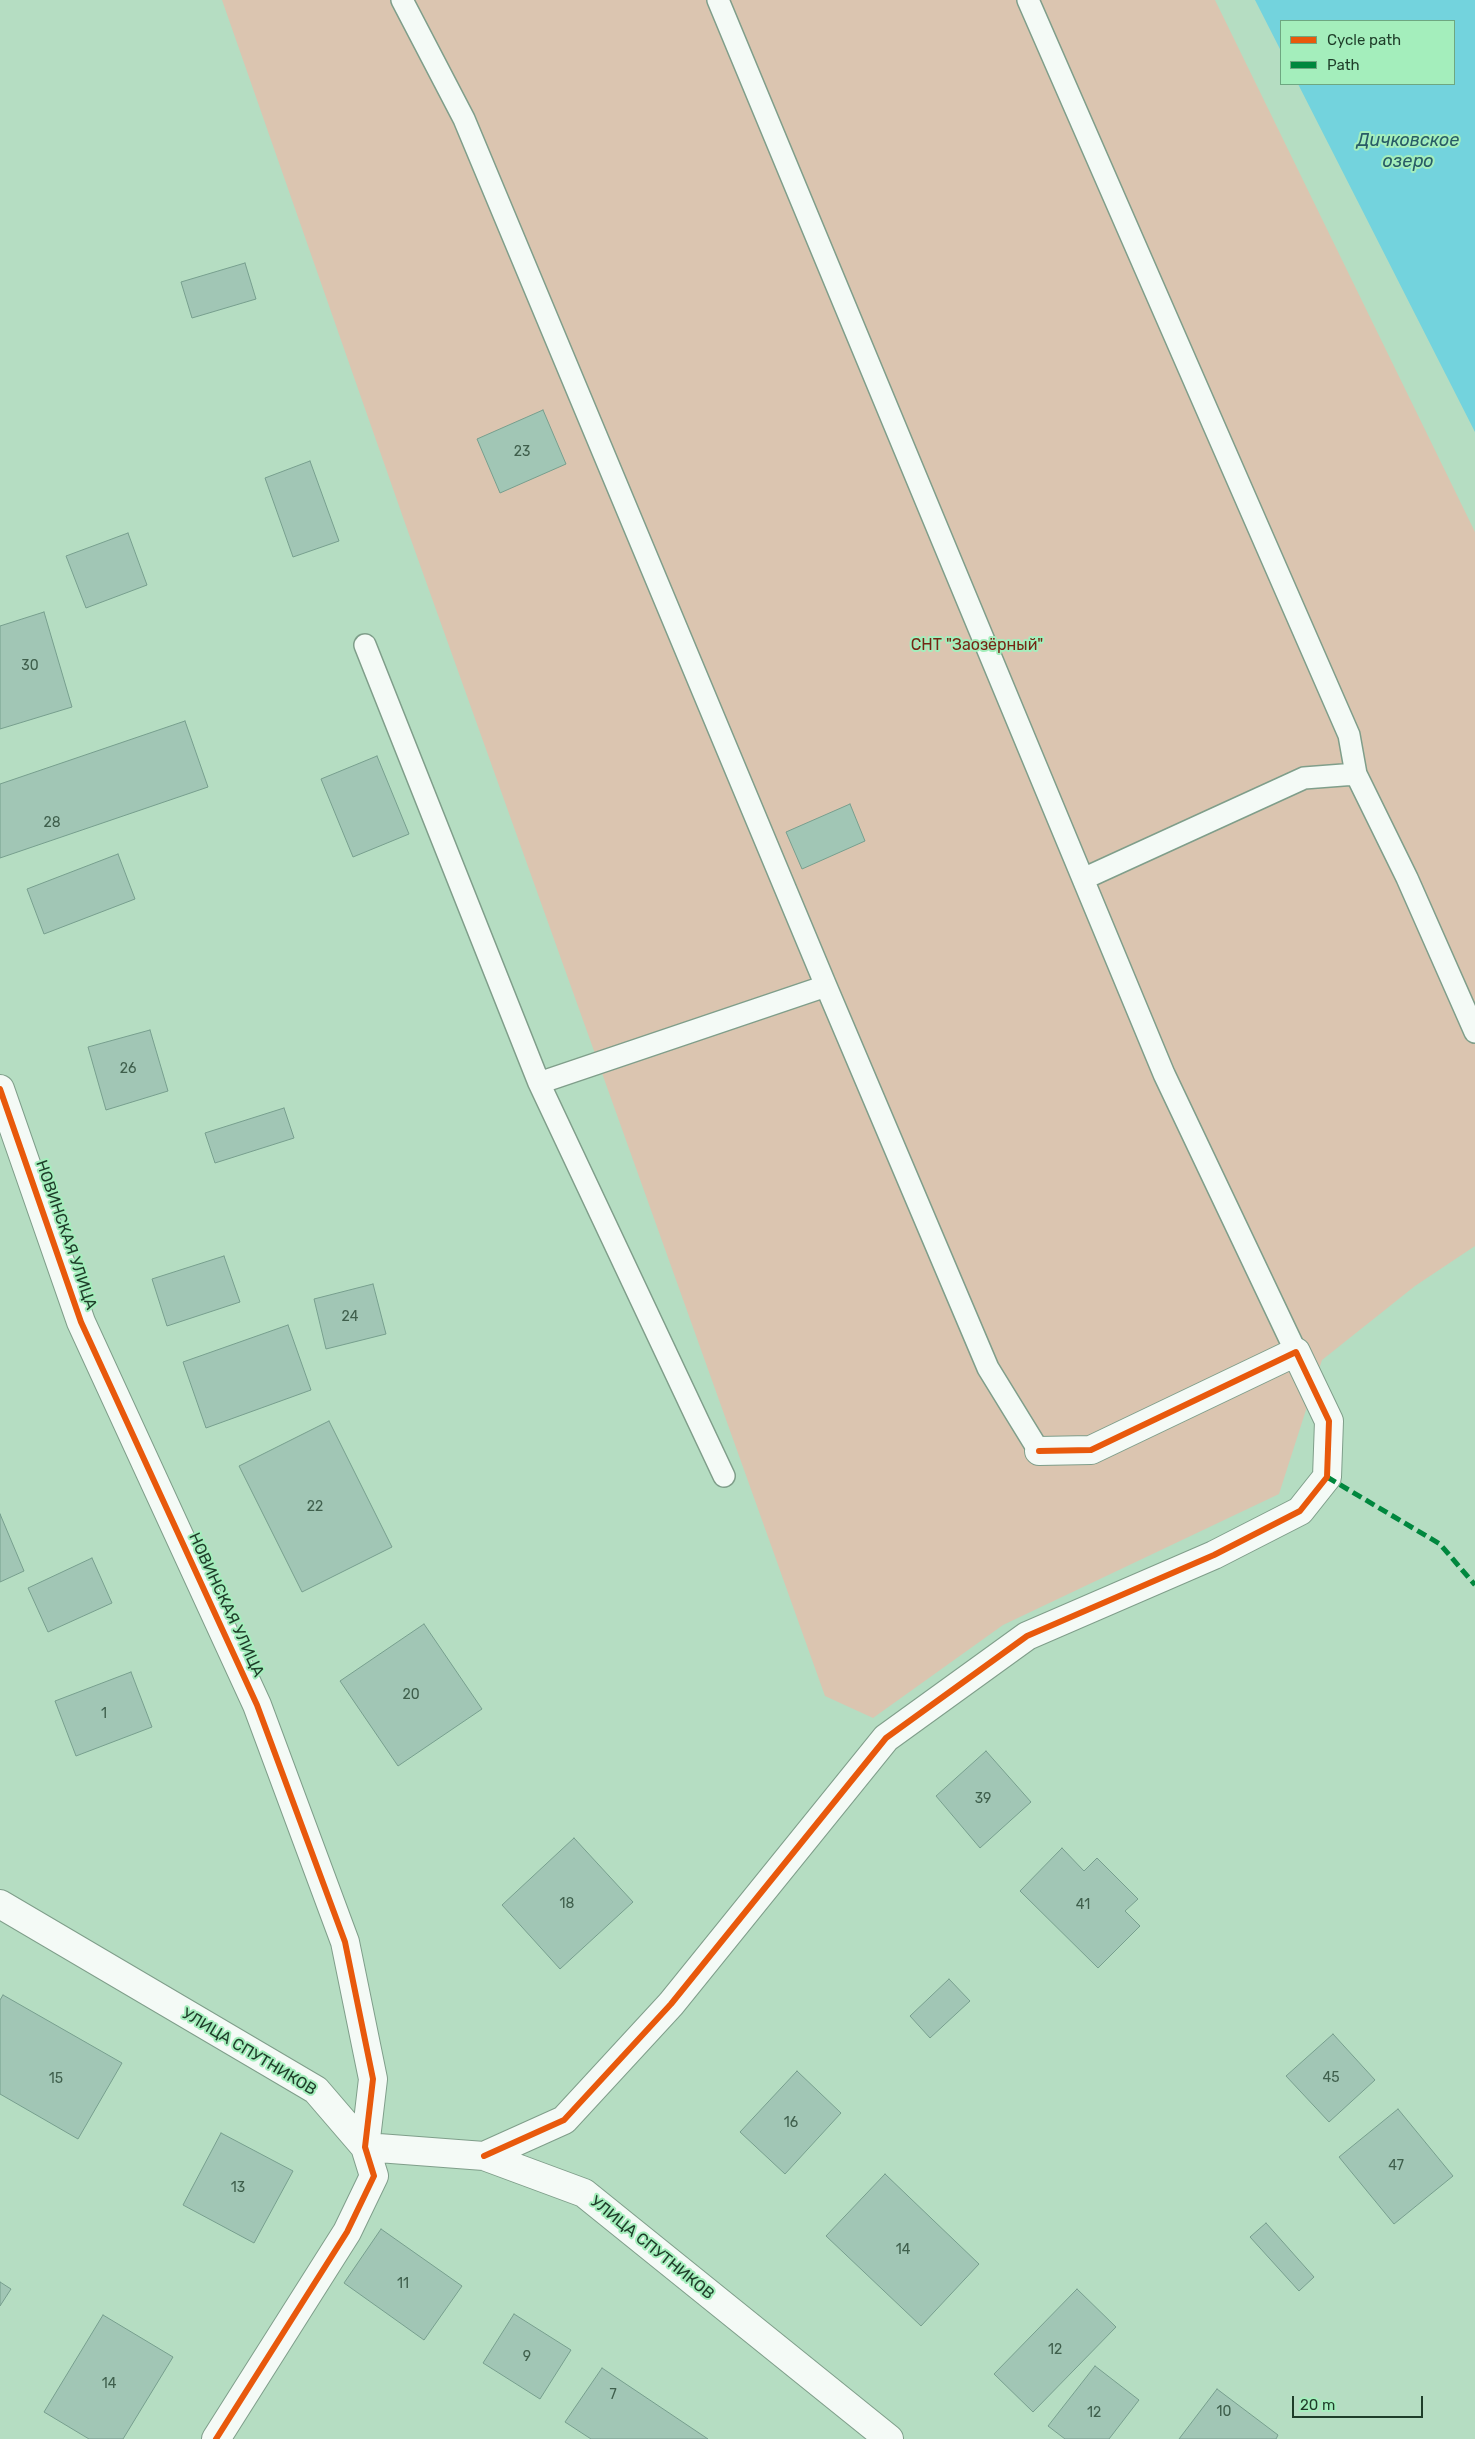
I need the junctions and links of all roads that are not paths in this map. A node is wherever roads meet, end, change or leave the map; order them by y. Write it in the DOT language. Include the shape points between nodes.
graph roads {
  1 [pos="402,0"];
  2 [pos="718,0"];
  3 [pos="1028,0"];
  4 [pos="366,645"];
  5 [pos="1356,774"];
  6 [pos="1082,879"];
  7 [pos="826,986"];
  8 [pos="1475,1032"];
  9 [pos="539,1083"];
  10 [pos="0,1089"];
  11 [pos="1296,1352"];
  12 [pos="1039,1451"];
  13 [pos="724,1476"];
  14 [pos="0,1904"];
  15 [pos="365,2147"];
  16 [pos="484,2156"];
  17 [pos="216,2439"];
  18 [pos="889,2439"];
  1 -- 7 [label="lane" via="464,119"];
  2 -- 6 [label="lane"];
  3 -- 5 [label="lane" via="1349,735"];
  4 -- 9 [label="lane"];
  5 -- 6 [label="lane" via="1304,778"];
  5 -- 8 [label="lane" via="1407,878"];
  6 -- 11 [label="lane" via="1164,1074"];
  7 -- 9 [label="lane"];
  7 -- 12 [label="lane" via="988,1368"];
  9 -- 13 [label="lane"];
  10 -- 15 [label="street, НОВИНСКАЯ УЛИЦА" via="81,1322 257,1705 344,1942 373,2079"];
  11 -- 12 [label="street" via="1092,1450"];
  11 -- 16 [label="street" via="1329,1420 1327,1477 1300,1511 1214,1555 1027,1636 886,1738 671,2004 564,2120"];
  14 -- 15 [label="street, УЛИЦА СПУТНИКОВ" via="316,2090"];
  15 -- 16 [label="street, УЛИЦА СПУТНИКОВ"];
  15 -- 17 [label="street" via="374,2176 347,2232"];
  16 -- 18 [label="street, УЛИЦА СПУТНИКОВ" via="584,2193"];
}
